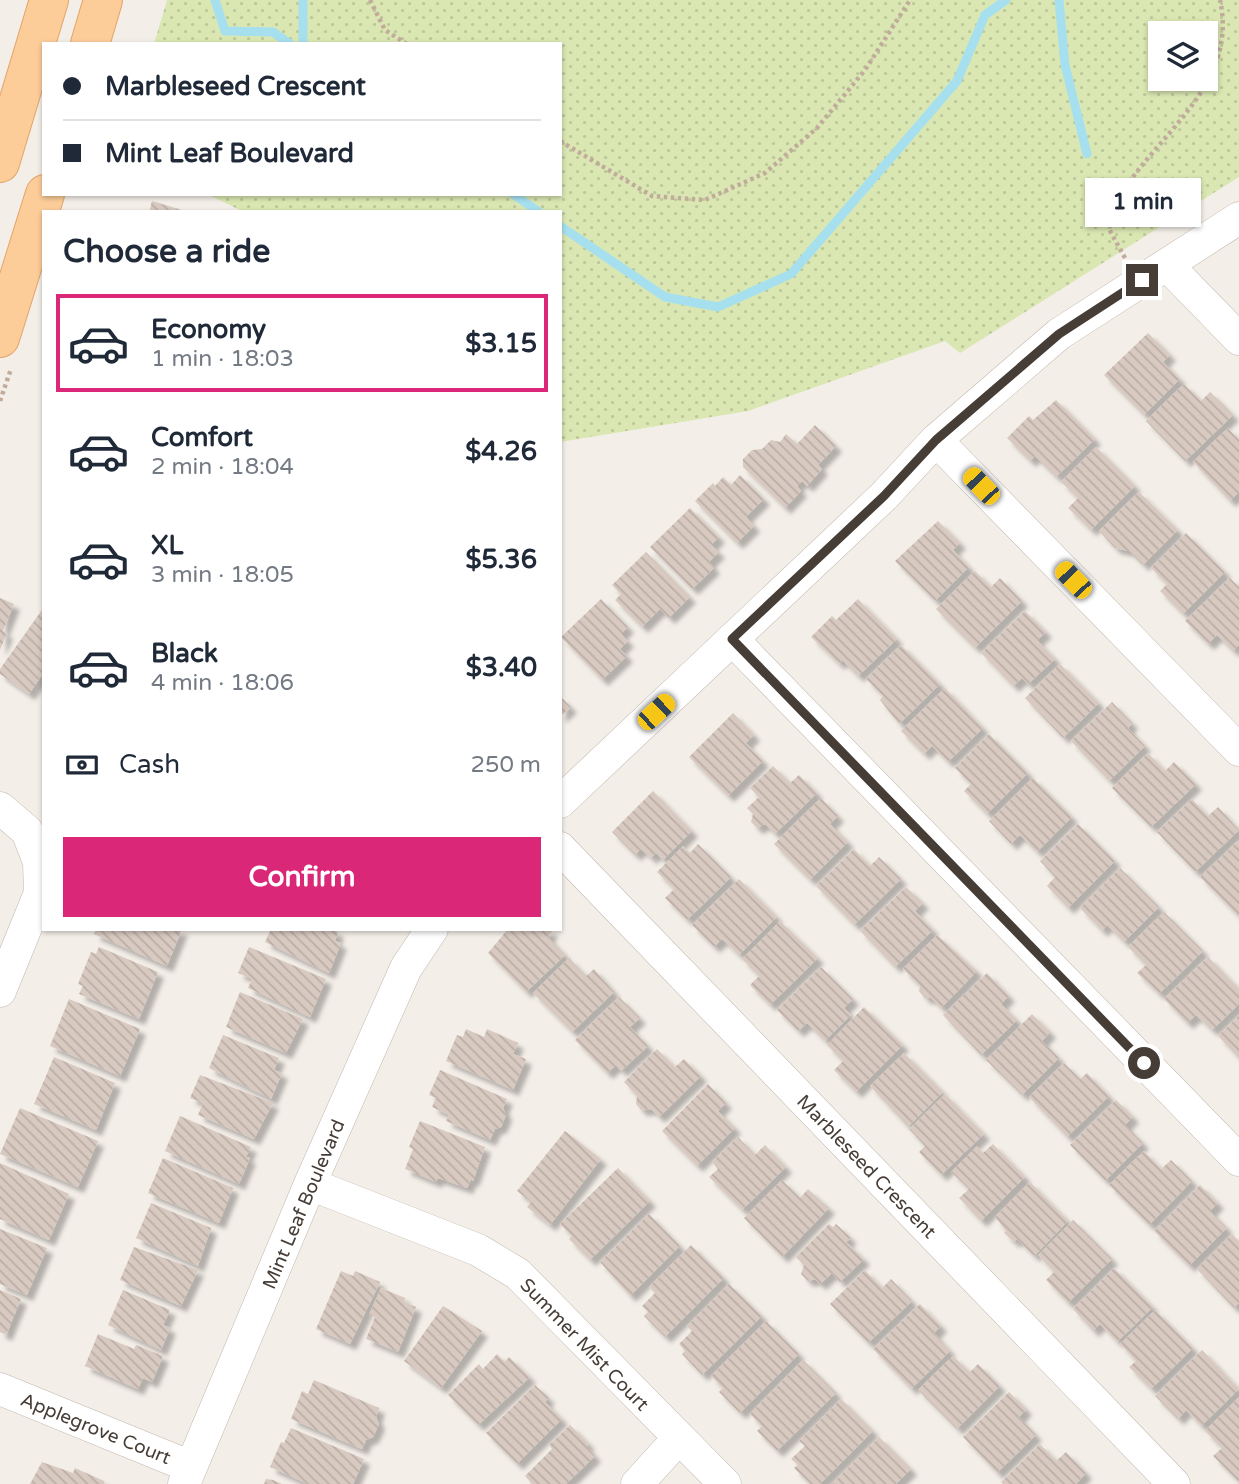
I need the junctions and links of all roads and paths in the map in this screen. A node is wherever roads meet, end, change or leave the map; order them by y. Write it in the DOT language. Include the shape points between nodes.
graph roads {
  1 [pos="50,0"];
  2 [pos="103,0"];
  3 [pos="370,0"];
  4 [pos="910,0"];
  5 [pos="1220,0"];
  6 [pos="91,42"];
  7 [pos="404,42"];
  8 [pos="562,142"];
  9 [pos="0,163"];
  10 [pos="44,196"];
  11 [pos="1239,218"];
  12 [pos="1126,259"];
  13 [pos="1167,264"];
  14 [pos="0,338"];
  15 [pos="1239,339"];
  16 [pos="936,440"];
  17 [pos="732,639"];
  18 [pos="1239,750"];
  19 [pos="562,800"];
  20 [pos="0,808"];
  21 [pos="562,850"];
  22 [pos="431,931"];
  23 [pos="0,991"];
  24 [pos="1239,1160"];
  25 [pos="310,1184"];
  26 [pos="0,1389"];
  27 [pos="678,1439"];
  28 [pos="188,1476"];
  29 [pos="637,1484"];
  30 [pos="725,1484"];
  31 [pos="1174,1484"];
  1 -- 9 [label="main road"];
  2 -- 6 [label="main road"];
  3 -- 7 [label="path" via="385,30"];
  4 -- 8 [label="path" via="865,70 817,128 765,173 705,200 652,196"];
  5 -- 12 [label="path" via="1226,36 1214,75 1118,200 1109,229"];
  10 -- 14 [label="main road"];
  11 -- 13 [label="street"];
  13 -- 15 [label="street"];
  13 -- 16 [label="street" via="1059,334"];
  16 -- 17 [label="street" via="884,496"];
  16 -- 18 [label="street"];
  17 -- 19 [label="street"];
  17 -- 24 [label="street"];
  20 -- 23 [label="street" via="27,831 39,862 40,892"];
  21 -- 31 [label="street, Marbleseed Crescent"];
  22 -- 25 [label="street, Mint Leaf Boulevard" via="406,968"];
  25 -- 27 [label="street, Summer Mist Court" via="478,1250 518,1275"];
  25 -- 28 [label="street, Mint Leaf Boulevard"];
  26 -- 28 [label="street, Applegrove Court"];
  27 -- 29 [label="street"];
  27 -- 30 [label="street, Summer Mist Court"];
}
